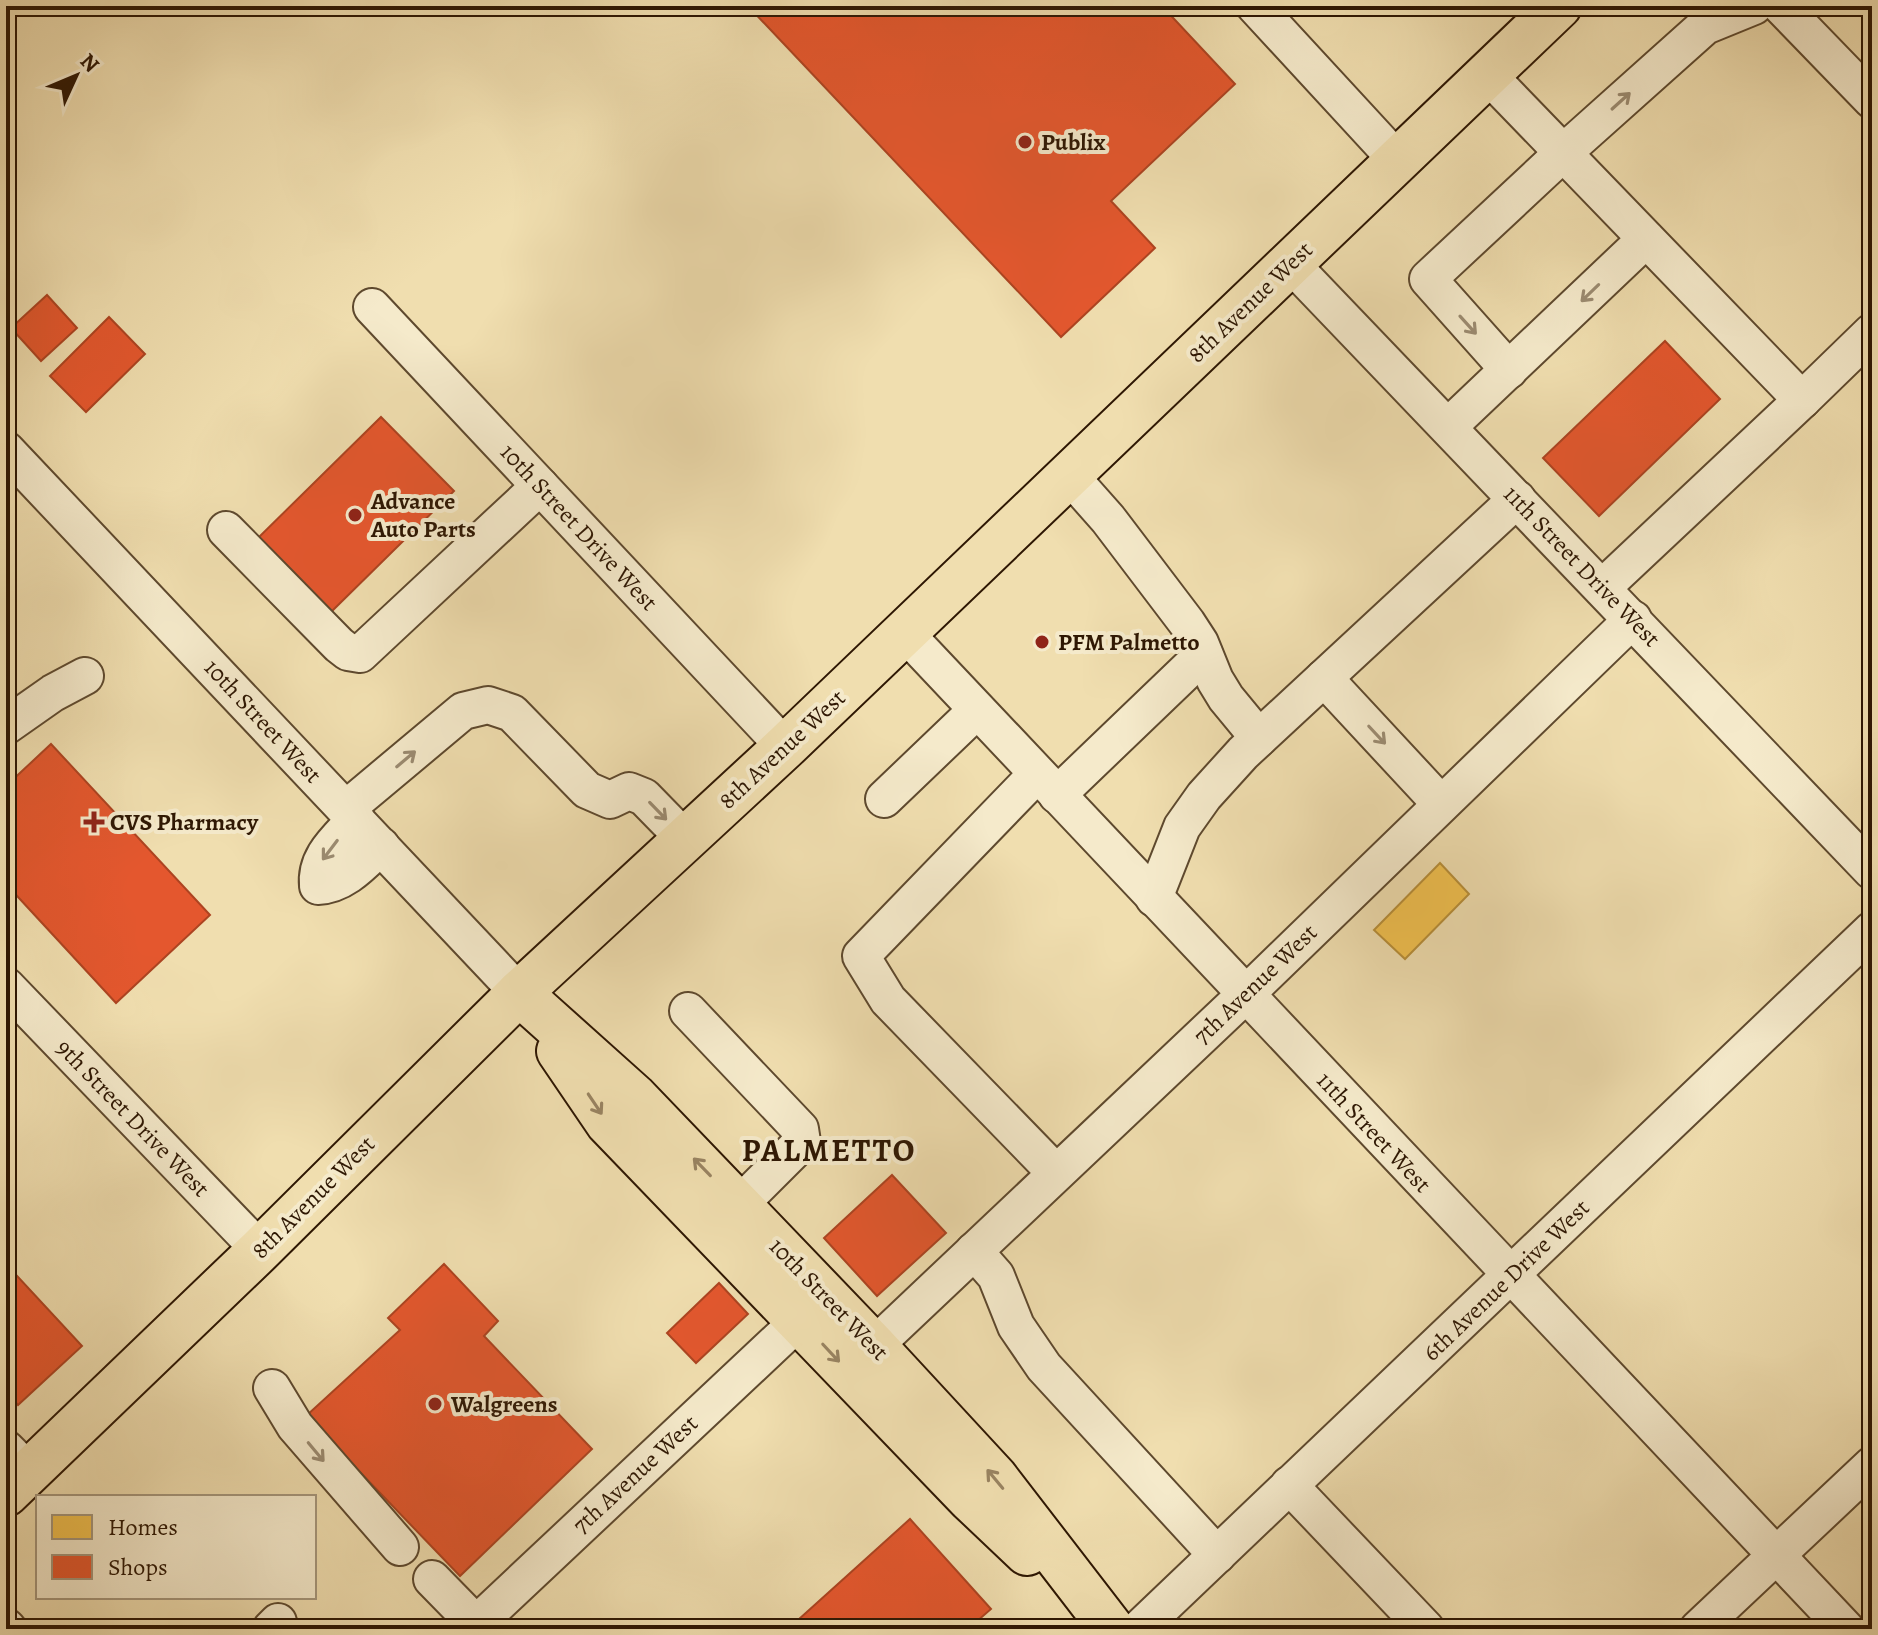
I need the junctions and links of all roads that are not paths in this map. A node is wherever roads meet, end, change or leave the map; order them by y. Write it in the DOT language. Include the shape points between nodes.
graph roads {
  1 [pos="1255,6"];
  2 [pos="1552,8"];
  3 [pos="1779,8"];
  4 [pos="1487,74"];
  5 [pos="1872,100"];
  6 [pos="1563,153"];
  7 [pos="1397,160"];
  8 [pos="1646,239"];
  9 [pos="1290,263"];
  10 [pos="372,307"];
  11 [pos="1872,332"];
  12 [pos="1509,370"];
  13 [pos="1802,400"];
  14 [pos="1448,427"];
  15 [pos="6,450"];
  16 [pos="1069,475"];
  17 [pos="540,486"];
  18 [pos="1517,499"];
  19 [pos="226,530"];
  20 [pos="1602,588"];
  21 [pos="1633,619"];
  22 [pos="905,633"];
  23 [pos="1204,654"];
  24 [pos="85,676"];
  25 [pos="1324,678"];
  26 [pos="977,710"];
  27 [pos="6,726"];
  28 [pos="1259,738"];
  29 [pos="785,747"];
  30 [pos="1047,784"];
  31 [pos="884,799"];
  32 [pos="1441,804"];
  33 [pos="351,814"];
  34 [pos="685,839"];
  35 [pos="381,846"];
  36 [pos="1872,871"];
  37 [pos="1154,898"];
  38 [pos="1872,930"];
  39 [pos="6,986"];
  40 [pos="519,993"];
  41 [pos="1245,995"];
  42 [pos="688,1011"];
  43 [pos="1056,1173"];
  44 [pos="739,1205"];
  45 [pos="260,1250"];
  46 [pos="974,1251"];
  47 [pos="1511,1275"];
  48 [pos="800,1320"];
  49 [pos="874,1346"];
  50 [pos="272,1388"];
  51 [pos="1872,1465"];
  52 [pos="14,1472"];
  53 [pos="1289,1485"];
  54 [pos="400,1547"];
  55 [pos="1217,1555"];
  56 [pos="1776,1555"];
  57 [pos="432,1579"];
  58 [pos="474,1626"];
  59 [pos="1109,1629"];
  60 [pos="1139,1629"];
  61 [pos="1426,1629"];
  62 [pos="1698,1629"];
  63 [pos="1846,1629"];
  1 -- 7 [label="street"];
  2 -- 4 [label="main road, 8th Avenue West"];
  3 -- 5 [label="street"];
  6 -- 3 [label="street, one-way" via="1705,26"];
  4 -- 6 [label="street"];
  4 -- 7 [label="main road, 8th Avenue West"];
  6 -- 8 [label="street"];
  6 -- 12 [label="street, one-way" via="1428,279"];
  7 -- 9 [label="main road, 8th Avenue West"];
  8 -- 12 [label="street, one-way"];
  8 -- 13 [label="street"];
  9 -- 14 [label="street, 11th Street Drive West"];
  9 -- 16 [label="main road, 8th Avenue West"];
  10 -- 17 [label="street, 10th Street Drive West"];
  11 -- 13 [label="street"];
  12 -- 14 [label="street"];
  13 -- 20 [label="street"];
  14 -- 18 [label="street, 11th Street Drive West"];
  15 -- 33 [label="street, 10th Street West"];
  16 -- 22 [label="main road, 8th Avenue West"];
  16 -- 23 [label="street" via="1187,623"];
  17 -- 19 [label="street" via="360,654 339,645"];
  17 -- 29 [label="street, 10th Street Drive West"];
  18 -- 20 [label="street, 11th Street Drive West"];
  18 -- 25 [label="street"];
  20 -- 21 [label="street, 11th Street Drive West"];
  21 -- 32 [label="street, 7th Avenue West"];
  21 -- 36 [label="street, 11th Street Drive West"];
  22 -- 26 [label="street, 11th Street West"];
  22 -- 29 [label="main road, 8th Avenue West"];
  23 -- 28 [label="street" via="1226,698"];
  23 -- 30 [label="street"];
  24 -- 27 [label="street"];
  25 -- 28 [label="street"];
  25 -- 32 [label="street, one-way"];
  26 -- 30 [label="street, 11th Street West"];
  26 -- 31 [label="street"];
  28 -- 37 [label="street" via="1212,785 1182,827"];
  29 -- 34 [label="main road, 8th Avenue West"];
  30 -- 37 [label="street, 11th Street West"];
  30 -- 43 [label="street" via="861,956 888,1000"];
  32 -- 41 [label="street, 7th Avenue West"];
  33 -- 34 [label="street, one-way" via="463,711 488,705 512,713 587,790 610,800 629,791 644,797"];
  33 -- 35 [label="street, 10th Street West"];
  33 -- 35 [label="street, one-way" via="316,871 318,886 332,886"];
  34 -- 40 [label="main road, 8th Avenue West"];
  35 -- 40 [label="street, 10th Street West"];
  37 -- 41 [label="street, 11th Street West"];
  38 -- 47 [label="street, 6th Avenue Drive West"];
  39 -- 45 [label="street, 9th Street Drive West"];
  44 -- 40 [label="main road, 10th Street West, one-way" via="635,1097"];
  40 -- 45 [label="main road, 8th Avenue West"];
  40 -- 48 [label="main road, 10th Street West, one-way" via="608,1123"];
  41 -- 43 [label="street, 7th Avenue West"];
  41 -- 47 [label="street, 11th Street West"];
  42 -- 44 [label="street" via="800,1129 802,1142"];
  43 -- 46 [label="street, 7th Avenue West"];
  44 -- 49 [label="main road, 10th Street West"];
  45 -- 52 [label="main road, 8th Avenue West"];
  46 -- 49 [label="street, 7th Avenue West"];
  46 -- 55 [label="street" via="996,1276 1016,1326 1044,1367"];
  47 -- 53 [label="street, 6th Avenue Drive West"];
  47 -- 56 [label="street, 11th Street West"];
  48 -- 58 [label="street, 7th Avenue West"];
  48 -- 59 [label="main road, 10th Street West, one-way" via="970,1499"];
  59 -- 49 [label="main road, 10th Street West, one-way" via="995,1477"];
  50 -- 54 [label="street, one-way" via="295,1426"];
  51 -- 56 [label="street"];
  53 -- 55 [label="street, 6th Avenue Drive West"];
  53 -- 61 [label="street"];
  55 -- 60 [label="street, 6th Avenue Drive West"];
  56 -- 62 [label="street"];
  56 -- 63 [label="street, 11th Street West"];
  57 -- 58 [label="street"];
}
